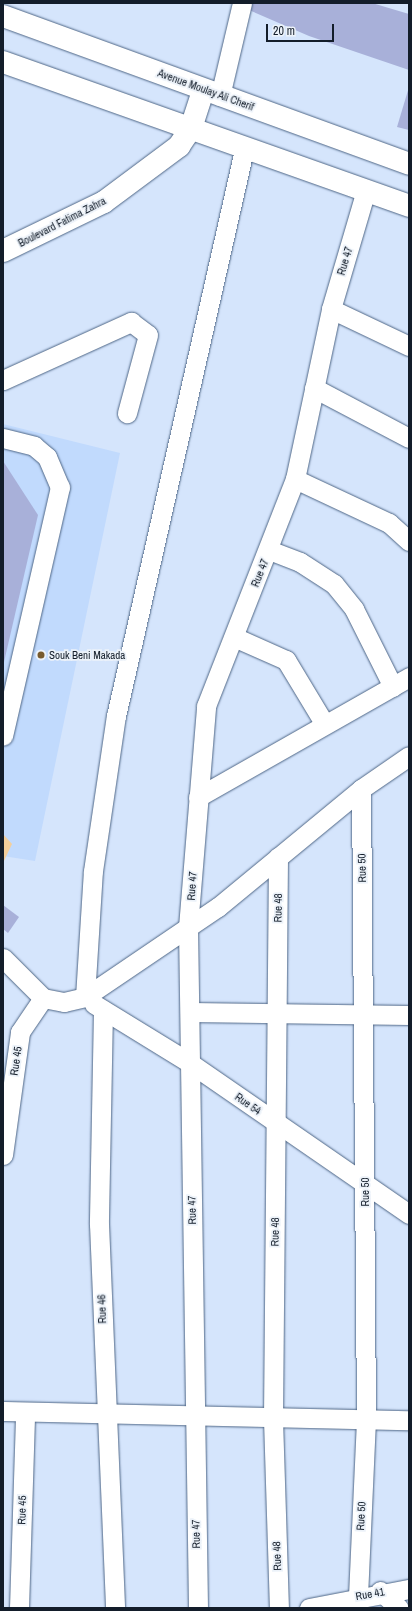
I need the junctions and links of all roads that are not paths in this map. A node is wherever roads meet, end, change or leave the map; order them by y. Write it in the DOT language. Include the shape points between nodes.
graph roads {
  1 [pos="242,3"];
  2 [pos="3,16"];
  3 [pos="3,62"];
  4 [pos="212,93"];
  5 [pos="191,128"];
  6 [pos="244,150"];
  7 [pos="409,164"];
  8 [pos="366,190"];
  9 [pos="409,206"];
  10 [pos="3,252"];
  11 [pos="331,309"];
  12 [pos="409,346"];
  13 [pos="3,380"];
  14 [pos="314,388"];
  15 [pos="127,413"];
  16 [pos="3,438"];
  17 [pos="409,438"];
  18 [pos="295,479"];
  19 [pos="409,542"];
  20 [pos="269,550"];
  21 [pos="234,637"];
  22 [pos="401,682"];
  23 [pos="324,723"];
  24 [pos="3,736"];
  25 [pos="409,756"];
  26 [pos="361,789"];
  27 [pos="198,797"];
  28 [pos="278,856"];
  29 [pos="188,927"];
  30 [pos="6,964"];
  31 [pos="85,997"];
  32 [pos="43,998"];
  33 [pos="103,1010"];
  34 [pos="190,1012"];
  35 [pos="276,1013"];
  36 [pos="409,1015"];
  37 [pos="364,1016"];
  38 [pos="190,1063"];
  39 [pos="276,1125"];
  40 [pos="3,1155"];
  41 [pos="365,1185"];
  42 [pos="409,1214"];
  43 [pos="3,1411"];
  44 [pos="26,1412"];
  45 [pos="105,1414"];
  46 [pos="195,1416"];
  47 [pos="273,1419"];
  48 [pos="366,1419"];
  49 [pos="409,1420"];
  50 [pos="409,1589"];
  51 [pos="380,1592"];
  52 [pos="358,1596"];
  53 [pos="19,1608"];
  54 [pos="115,1608"];
  55 [pos="198,1608"];
  56 [pos="279,1608"];
  57 [pos="309,1608"];
  58 [pos="399,1608"];
  1 -- 4 [label="street"];
  2 -- 4 [label="main road, Avenue Moulay Ali Cherif"];
  3 -- 5 [label="main road"];
  4 -- 5 [label="main road, Boulevard Fatima Zahra"];
  4 -- 7 [label="main road, Avenue Moulay Ali Cherif"];
  5 -- 6 [label="main road"];
  5 -- 10 [label="main road, Boulevard Fatima Zahra" via="179,146 104,202"];
  6 -- 8 [label="main road"];
  6 -- 31 [label="street" via="116,716 93,871"];
  8 -- 9 [label="main road"];
  8 -- 11 [label="street, Rue 47"];
  11 -- 12 [label="street"];
  11 -- 14 [label="street, Rue 47"];
  13 -- 15 [label="street" via="131,322 148,335"];
  14 -- 17 [label="street"];
  14 -- 18 [label="street, Rue 47"];
  16 -- 24 [label="street" via="34,446 47,457 60,487"];
  18 -- 19 [label="street" via="389,522"];
  18 -- 20 [label="street, Rue 47"];
  20 -- 21 [label="street, Rue 47"];
  20 -- 22 [label="street" via="300,562 334,584 354,609"];
  21 -- 23 [label="street" via="286,660"];
  21 -- 27 [label="street, Rue 47" via="206,706"];
  22 -- 23 [label="street"];
  23 -- 27 [label="street"];
  25 -- 26 [label="street"];
  26 -- 28 [label="street"];
  26 -- 37 [label="street, Rue 50"];
  27 -- 29 [label="street, Rue 47"];
  28 -- 29 [label="street"];
  28 -- 35 [label="street, Rue 48"];
  29 -- 31 [label="street"];
  29 -- 34 [label="street, Rue 47"];
  30 -- 32 [label="street"];
  31 -- 32 [label="street" via="64,1002"];
  31 -- 33 [label="street, Rue 54"];
  32 -- 40 [label="street, Rue 45" via="20,1032"];
  33 -- 38 [label="street, Rue 54"];
  33 -- 45 [label="street, Rue 46" via="99,1224"];
  34 -- 35 [label="street"];
  34 -- 38 [label="street, Rue 47"];
  35 -- 37 [label="street"];
  35 -- 39 [label="street, Rue 48"];
  36 -- 37 [label="street"];
  37 -- 41 [label="street, Rue 50"];
  38 -- 39 [label="street, Rue 54"];
  38 -- 46 [label="street, Rue 47"];
  39 -- 41 [label="street, Rue 54"];
  39 -- 47 [label="street, Rue 48"];
  41 -- 42 [label="street, Rue 54"];
  41 -- 48 [label="street, Rue 50"];
  43 -- 44 [label="street"];
  44 -- 45 [label="street"];
  44 -- 53 [label="street, Rue 45"];
  45 -- 46 [label="street"];
  45 -- 54 [label="street, Rue 46"];
  46 -- 47 [label="street"];
  46 -- 55 [label="street, Rue 47"];
  47 -- 48 [label="street"];
  47 -- 56 [label="street, Rue 48"];
  48 -- 49 [label="street"];
  48 -- 52 [label="street, Rue 50"];
  50 -- 51 [label="street, Rue 41"];
  51 -- 52 [label="street, Rue 41"];
  51 -- 58 [label="street"];
  52 -- 57 [label="street, Rue 41"];
}
